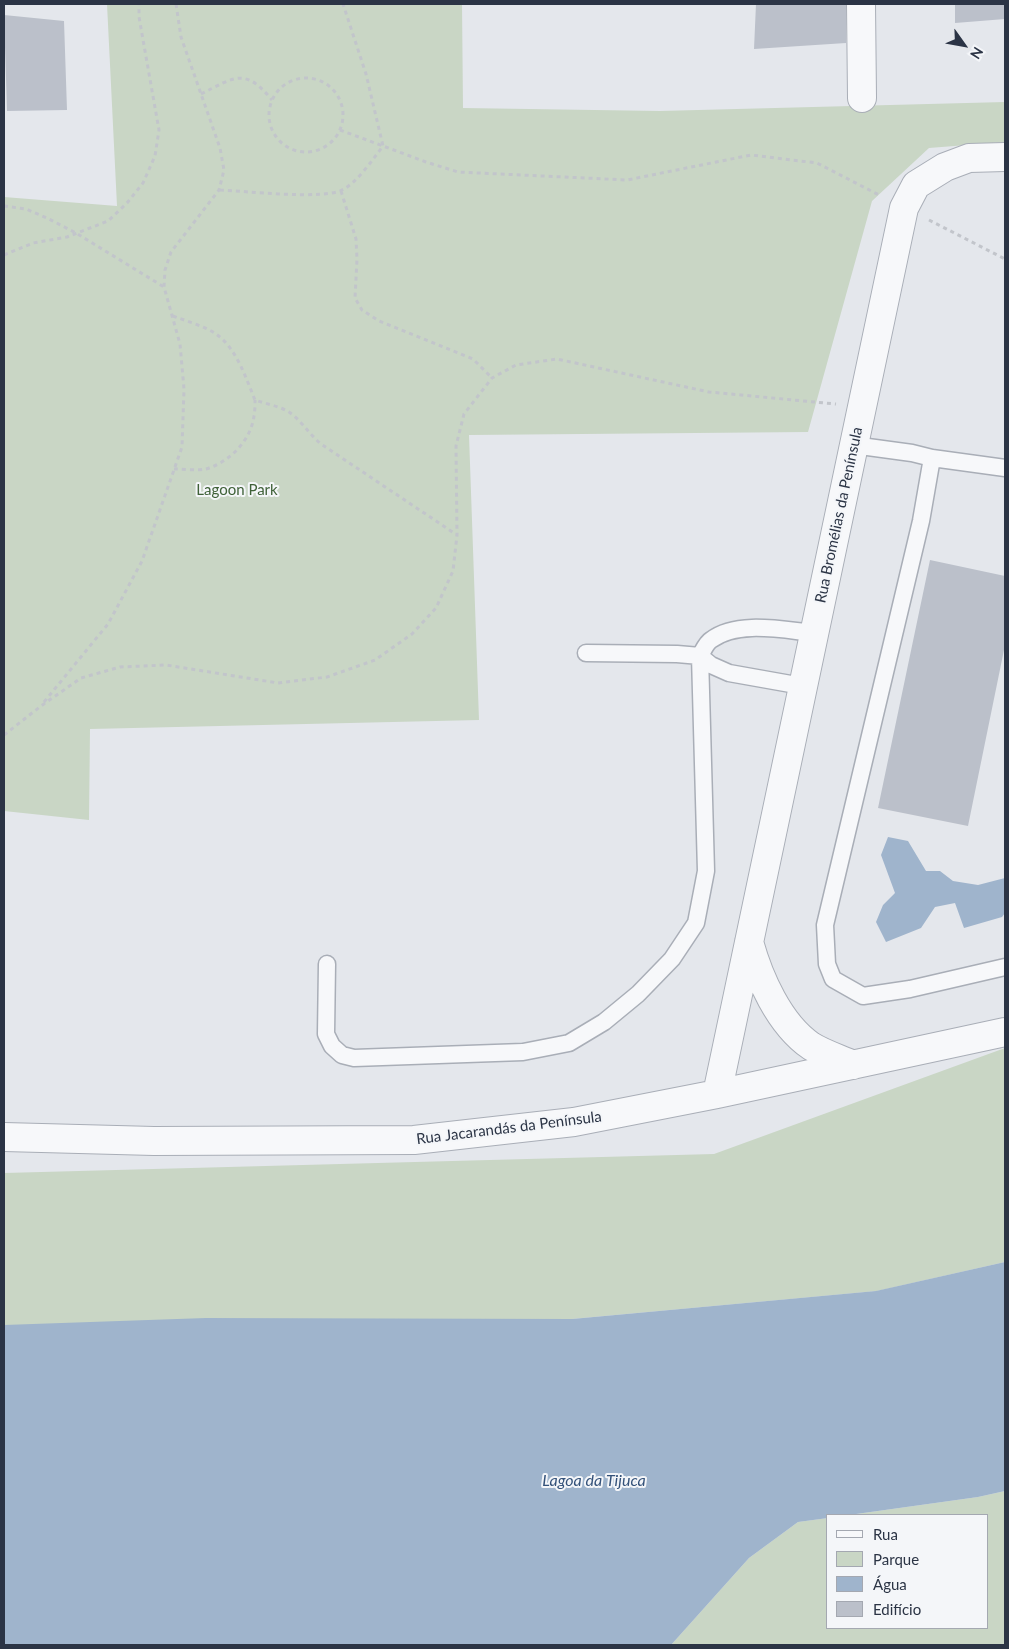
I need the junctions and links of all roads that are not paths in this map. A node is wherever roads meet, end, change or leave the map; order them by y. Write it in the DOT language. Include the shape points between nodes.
graph roads {
  1 [pos="861,4"];
  2 [pos="862,98"];
  3 [pos="1005,157"];
  4 [pos="853,445"];
  5 [pos="932,458"];
  6 [pos="1005,468"];
  7 [pos="814,633"];
  8 [pos="586,653"];
  9 [pos="700,656"];
  10 [pos="802,686"];
  11 [pos="748,941"];
  12 [pos="327,964"];
  13 [pos="1005,967"];
  14 [pos="1005,1032"];
  15 [pos="854,1065"];
  16 [pos="716,1094"];
  17 [pos="4,1137"];
  1 -- 2 [label="street"];
  3 -- 4 [label="street, Rua Bromélias da Península" via="969,158 945,167 916,186 904,208"];
  4 -- 5 [label="lane"];
  4 -- 7 [label="street, Rua Bromélias da Península"];
  5 -- 6 [label="lane"];
  5 -- 13 [label="lane" via="921,521 824,925 827,964 833,979 863,996 910,989"];
  7 -- 9 [label="lane" via="759,627 730,631 710,640"];
  7 -- 10 [label="street, Rua Bromélias da Península"];
  8 -- 9 [label="lane"];
  9 -- 10 [label="lane" via="729,673"];
  9 -- 12 [label="lane" via="706,871 696,923 672,959 638,994 604,1022 569,1043 522,1052 354,1058 342,1055 326,1034"];
  10 -- 11 [label="street, Rua Bromélias da Península"];
  11 -- 15 [label="street, Rua Bromélias da Península" via="763,985 793,1029 812,1046"];
  11 -- 16 [label="street, Rua Bromélias da Península"];
  14 -- 15 [label="street, Rua Jacarandás da Península"];
  15 -- 16 [label="street, Rua Jacarandás da Península"];
  16 -- 17 [label="street, Rua Jacarandás da Península" via="574,1122 414,1140 154,1141"];
}
